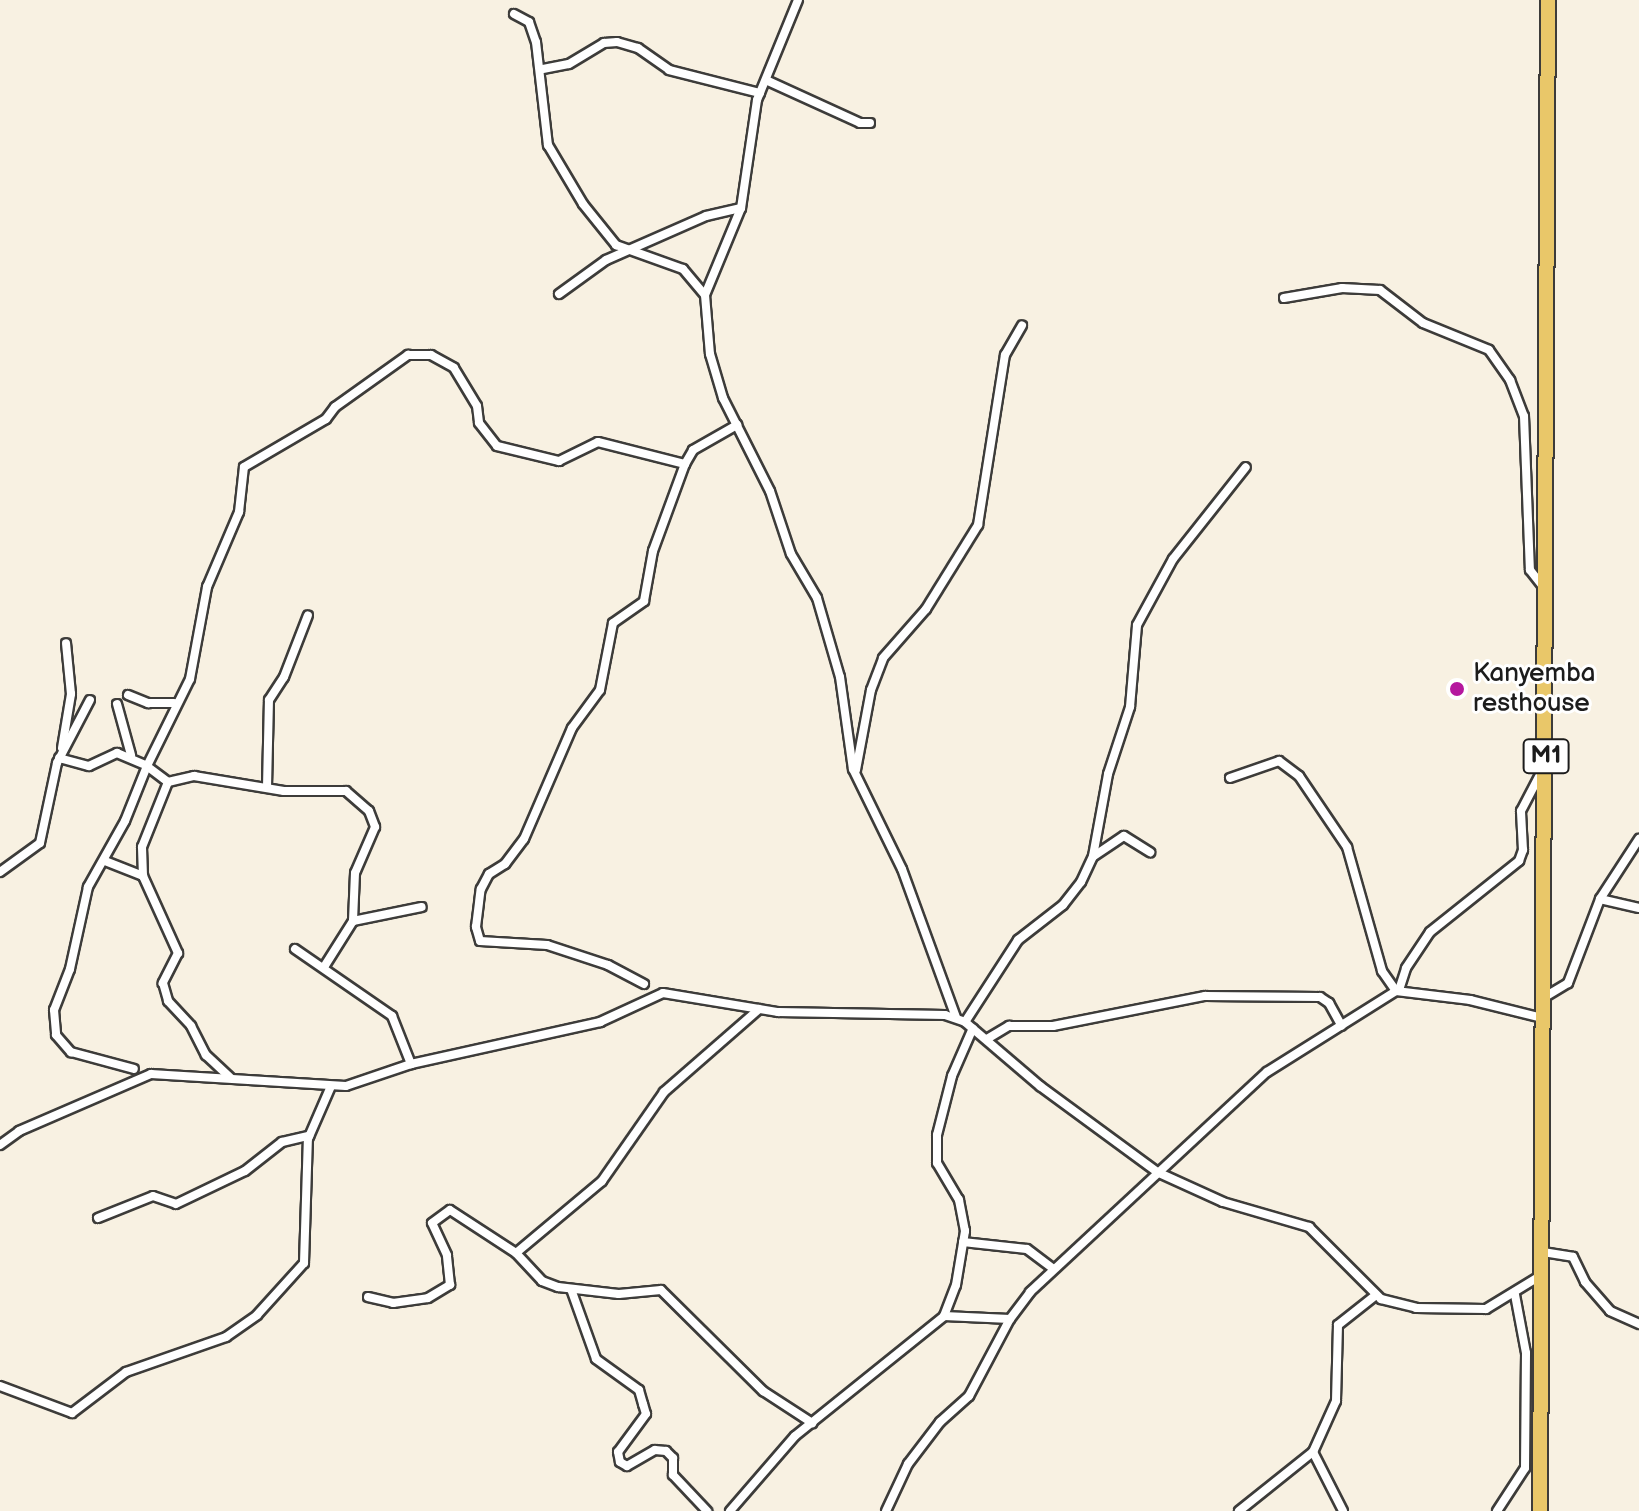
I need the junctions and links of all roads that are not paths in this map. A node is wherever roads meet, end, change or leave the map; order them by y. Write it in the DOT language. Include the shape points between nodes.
graph roads {
  1 [pos="798,0"];
  2 [pos="1548,0"];
  3 [pos="514,14"];
  4 [pos="543,69"];
  5 [pos="768,81"];
  6 [pos="760,93"];
  7 [pos="870,123"];
  8 [pos="741,208"];
  9 [pos="626,251"];
  10 [pos="559,294"];
  11 [pos="705,295"];
  12 [pos="1284,298"];
  13 [pos="1022,325"];
  14 [pos="737,425"];
  15 [pos="685,464"];
  16 [pos="1246,467"];
  17 [pos="1546,589"];
  18 [pos="308,615"];
  19 [pos="66,643"];
  20 [pos="128,695"];
  21 [pos="90,700"];
  22 [pos="174,703"];
  23 [pos="117,704"];
  24 [pos="60,753"];
  25 [pos="131,755"];
  26 [pos="147,766"];
  27 [pos="1546,766"];
  28 [pos="856,775"];
  29 [pos="1230,778"];
  30 [pos="168,782"];
  31 [pos="267,787"];
  32 [pos="1639,839"];
  33 [pos="1150,852"];
  34 [pos="1093,856"];
  35 [pos="105,861"];
  36 [pos="0,872"];
  37 [pos="143,876"];
  38 [pos="1600,899"];
  39 [pos="422,907"];
  40 [pos="1639,908"];
  41 [pos="353,921"];
  42 [pos="295,949"];
  43 [pos="324,967"];
  44 [pos="644,984"];
  45 [pos="1398,990"];
  46 [pos="1543,998"];
  47 [pos="759,1009"];
  48 [pos="1542,1018"];
  49 [pos="960,1020"];
  50 [pos="1342,1026"];
  51 [pos="973,1028"];
  52 [pos="987,1039"];
  53 [pos="411,1064"];
  54 [pos="134,1069"];
  55 [pos="231,1078"];
  56 [pos="331,1086"];
  57 [pos="309,1136"];
  58 [pos="0,1145"];
  59 [pos="1157,1172"];
  60 [pos="98,1218"];
  61 [pos="963,1242"];
  62 [pos="1543,1252"];
  63 [pos="516,1253"];
  64 [pos="1052,1268"];
  65 [pos="1542,1274"];
  66 [pos="571,1289"];
  67 [pos="1376,1295"];
  68 [pos="1515,1295"];
  69 [pos="368,1297"];
  70 [pos="944,1316"];
  71 [pos="1010,1319"];
  72 [pos="1639,1324"];
  73 [pos="0,1386"];
  74 [pos="812,1423"];
  75 [pos="1313,1452"];
  76 [pos="707,1511"];
  77 [pos="730,1511"];
  78 [pos="886,1511"];
  79 [pos="1239,1511"];
  80 [pos="1343,1511"];
  81 [pos="1497,1511"];
  82 [pos="1540,1511"];
  1 -- 5 [label="street"];
  2 -- 17 [label="highway, M1"];
  3 -- 4 [label="street" via="529,22"];
  4 -- 6 [label="street" via="569,64 604,43 617,42 638,48 669,70"];
  4 -- 9 [label="street" via="550,150 593,217"];
  5 -- 6 [label="street"];
  5 -- 7 [label="street"];
  6 -- 8 [label="street"];
  8 -- 9 [label="street" via="717,212"];
  8 -- 11 [label="street"];
  9 -- 10 [label="street" via="593,267"];
  9 -- 11 [label="street" via="683,269"];
  11 -- 14 [label="street" via="715,373"];
  12 -- 17 [label="street" via="1342,288 1380,290 1423,323 1489,350 1510,380 1524,416 1530,570"];
  13 -- 28 [label="street" via="1005,355 978,525 926,609 883,658 871,690"];
  14 -- 15 [label="street" via="693,450"];
  14 -- 28 [label="street" via="825,621"];
  15 -- 22 [label="street" via="598,442 559,461 497,446 454,368 431,355 408,355 326,419 244,467 239,512 207,587 190,679"];
  15 -- 44 [label="street" via="653,551 644,601 613,623 600,690 572,728 524,839 489,874 476,927 480,941 547,945 608,965"];
  16 -- 34 [label="street" via="1173,559 1137,625 1130,707 1108,774"];
  17 -- 27 [label="highway, M1"];
  18 -- 31 [label="street" via="284,677 269,700"];
  19 -- 24 [label="street" via="71,694"];
  20 -- 22 [label="street" via="148,703"];
  21 -- 24 [label="street" via="79,729"];
  22 -- 26 [label="street"];
  23 -- 25 [label="street"];
  24 -- 25 [label="street" via="80,766 113,753"];
  24 -- 36 [label="street" via="40,843"];
  25 -- 26 [label="street"];
  26 -- 30 [label="street"];
  26 -- 35 [label="street"];
  27 -- 45 [label="street" via="1521,811 1519,861 1430,932"];
  27 -- 46 [label="highway, M1"];
  28 -- 49 [label="street" via="902,869"];
  29 -- 45 [label="street" via="1279,761 1299,776 1347,847 1379,963"];
  30 -- 31 [label="street" via="194,776"];
  30 -- 37 [label="street" via="142,847"];
  31 -- 41 [label="street" via="346,791 369,811 375,827 355,873"];
  32 -- 38 [label="street"];
  33 -- 34 [label="street" via="1124,836"];
  34 -- 49 [label="street" via="1072,896 1018,940"];
  35 -- 37 [label="street"];
  35 -- 54 [label="street" via="82,903 54,1026 71,1052"];
  37 -- 55 [label="street" via="178,953 163,983 168,1001 191,1026 206,1055"];
  38 -- 40 [label="street"];
  38 -- 46 [label="street" via="1568,983"];
  39 -- 41 [label="street"];
  41 -- 43 [label="street"];
  42 -- 43 [label="street"];
  43 -- 53 [label="street" via="392,1016"];
  45 -- 48 [label="street"];
  45 -- 50 [label="street"];
  46 -- 48 [label="highway, M1"];
  47 -- 49 [label="street"];
  47 -- 53 [label="street" via="663,993 600,1022"];
  47 -- 63 [label="street" via="664,1092 602,1181"];
  48 -- 62 [label="highway, M1"];
  49 -- 51 [label="street"];
  50 -- 52 [label="street" via="1320,997 1205,996 1053,1026 1009,1026"];
  50 -- 59 [label="street" via="1267,1072"];
  51 -- 52 [label="street"];
  51 -- 61 [label="street" via="945,1095 936,1152 959,1200"];
  52 -- 59 [label="street" via="1040,1086"];
  53 -- 56 [label="street" via="365,1082"];
  55 -- 56 [label="street"];
  55 -- 58 [label="street" via="151,1074 19,1131"];
  56 -- 57 [label="street"];
  57 -- 60 [label="street" via="282,1142 245,1171 176,1204 153,1196"];
  57 -- 73 [label="street" via="304,1263 257,1315 229,1335 126,1372 72,1413"];
  59 -- 64 [label="street"];
  59 -- 67 [label="street" via="1223,1202 1309,1227"];
  61 -- 64 [label="street" via="1027,1249"];
  61 -- 70 [label="street"];
  62 -- 65 [label="highway, M1"];
  62 -- 72 [label="street" via="1573,1257 1585,1282 1610,1311"];
  63 -- 66 [label="street" via="542,1281"];
  63 -- 69 [label="street" via="450,1210 432,1223 447,1255 450,1285 428,1298 393,1303"];
  64 -- 71 [label="street"];
  65 -- 68 [label="street"];
  65 -- 82 [label="highway, M1"];
  66 -- 74 [label="street" via="661,1290 763,1391"];
  66 -- 76 [label="street" via="596,1359 639,1390 646,1414 618,1452 620,1462 627,1466 655,1450 666,1451 673,1458 673,1475"];
  67 -- 68 [label="street" via="1416,1308 1450,1310 1486,1309"];
  67 -- 75 [label="street" via="1338,1325 1336,1401"];
  68 -- 81 [label="street" via="1525,1325 1525,1468"];
  70 -- 71 [label="street"];
  70 -- 74 [label="street"];
  71 -- 78 [label="street" via="981,1380 918,1449"];
  74 -- 77 [label="street"];
  75 -- 79 [label="street"];
  75 -- 80 [label="street"];
}
